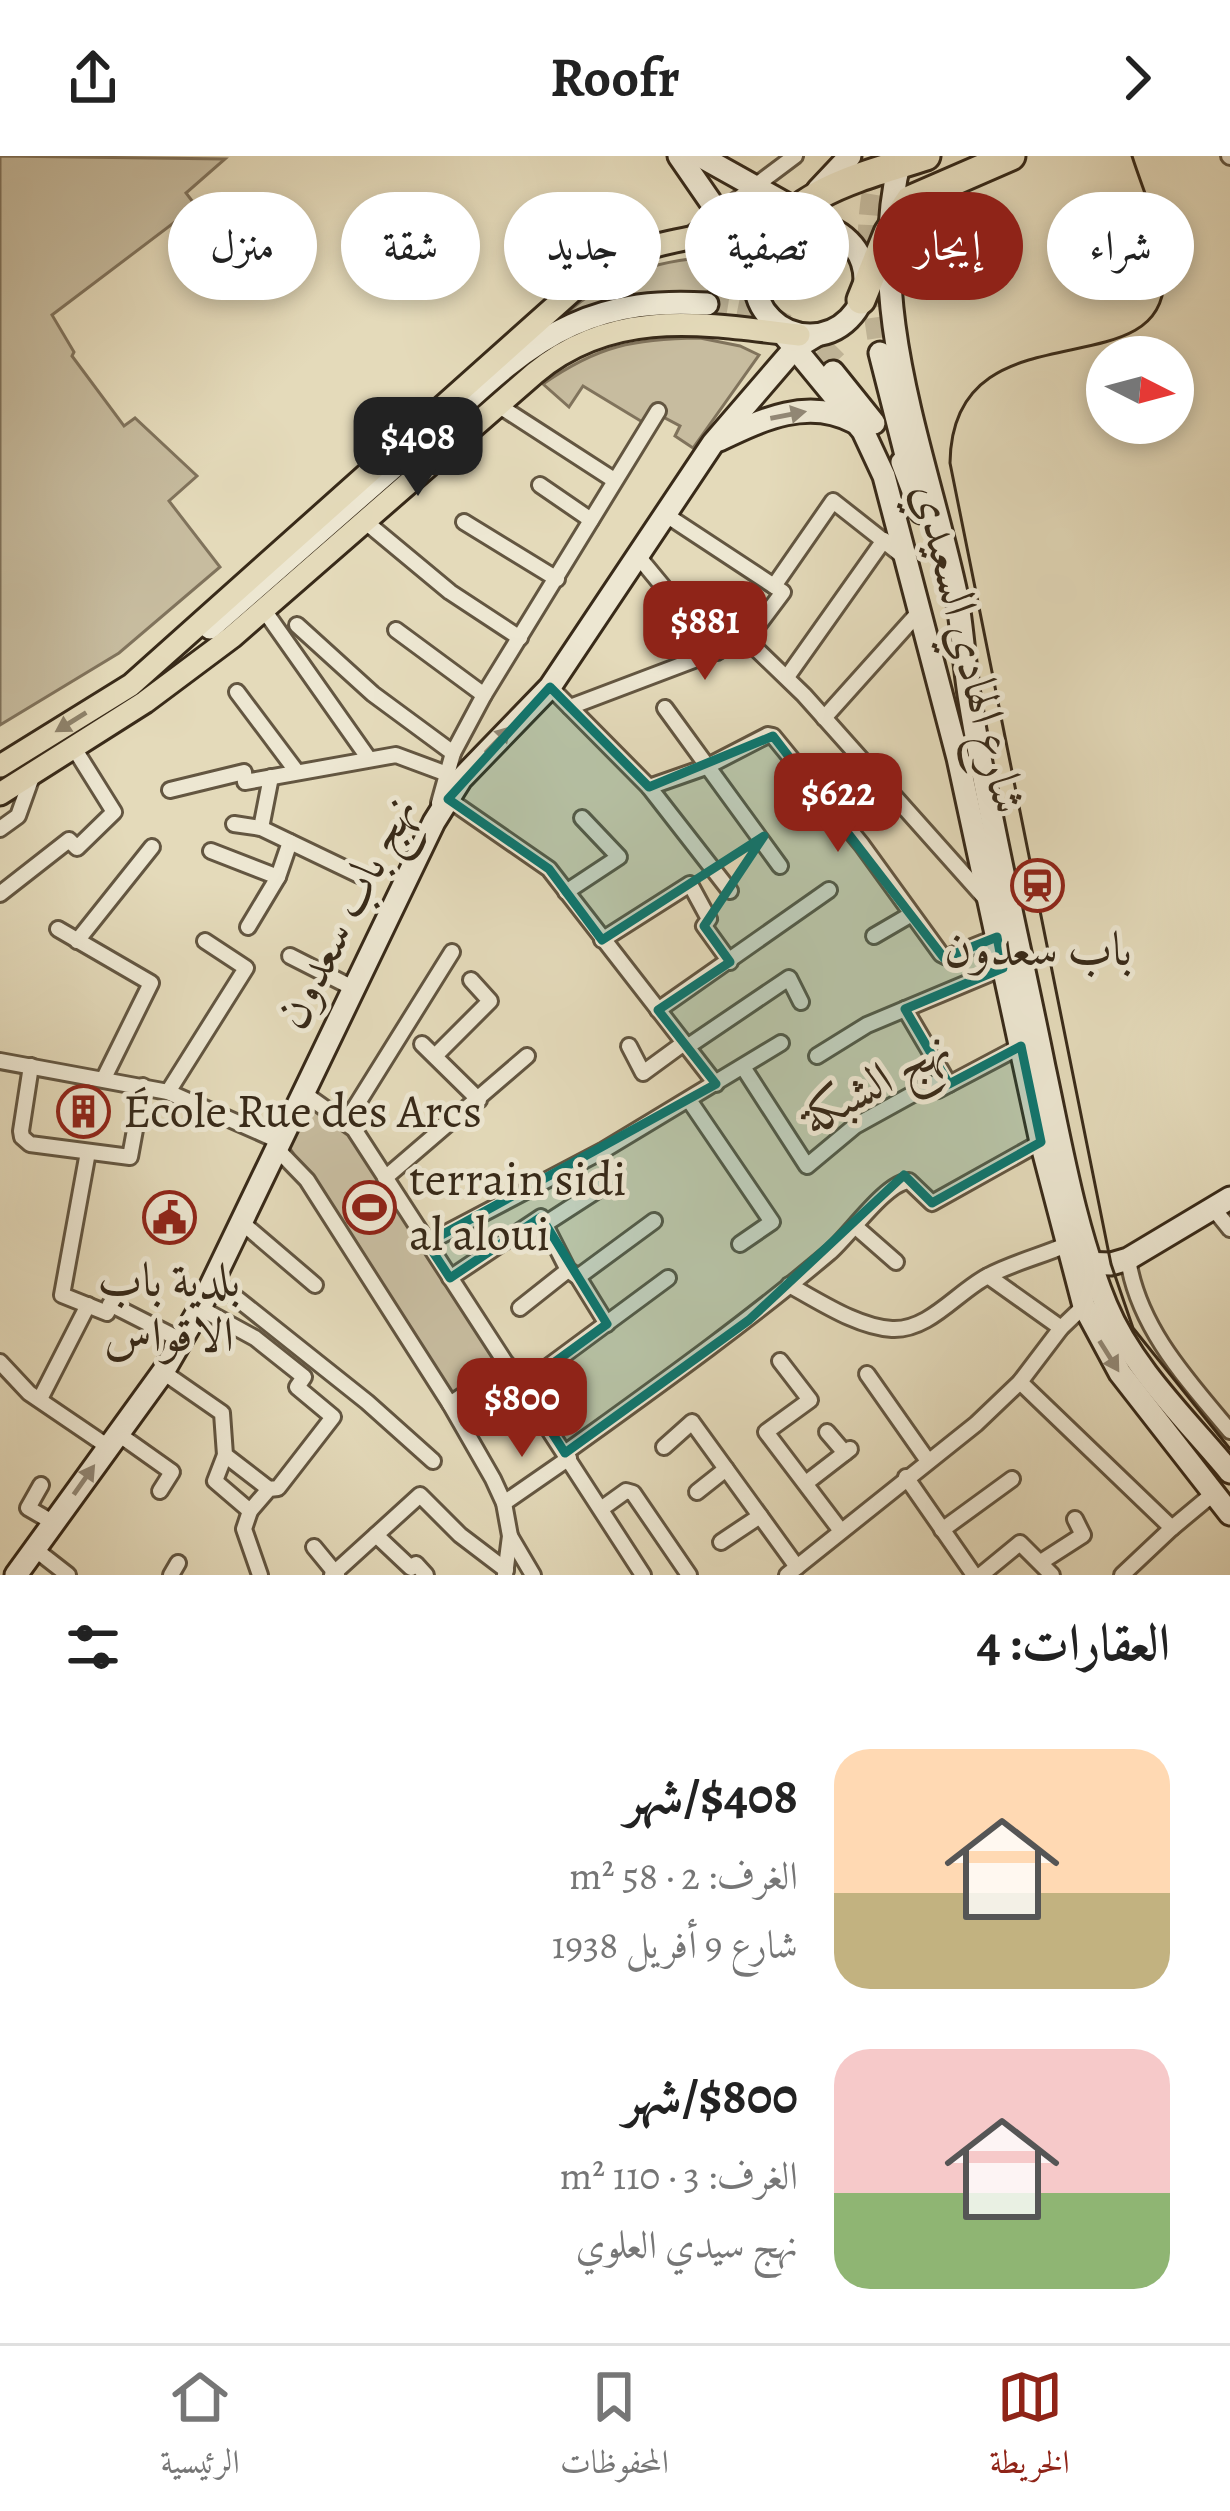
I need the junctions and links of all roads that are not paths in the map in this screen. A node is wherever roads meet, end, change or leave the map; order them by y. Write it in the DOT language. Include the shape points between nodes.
graph roads {
  1 [pos="679,156"];
  2 [pos="700,156"];
  3 [pos="795,156"];
  4 [pos="850,156"];
  5 [pos="1011,156"];
  6 [pos="909,159"];
  7 [pos="752,185"];
  8 [pos="705,192"];
  9 [pos="747,192"];
  10 [pos="762,192"];
  11 [pos="818,192"];
  12 [pos="843,192"];
  13 [pos="900,192"];
  14 [pos="923,192"];
  15 [pos="685,237"];
  16 [pos="849,253"];
  17 [pos="873,260"];
  18 [pos="864,277"];
  19 [pos="759,300"];
  20 [pos="892,300"];
  21 [pos="707,309"];
  22 [pos="893,318"];
  23 [pos="792,334"];
  24 [pos="880,352"];
  25 [pos="498,405"];
  26 [pos="658,411"];
  27 [pos="862,430"];
  28 [pos="713,443"];
  29 [pos="614,480"];
  30 [pos="539,485"];
  31 [pos="921,512"];
  32 [pos="663,513"];
  33 [pos="591,520"];
  34 [pos="464,522"];
  35 [pos="367,523"];
  36 [pos="884,540"];
  37 [pos="637,555"];
  38 [pos="907,559"];
  39 [pos="556,579"];
  40 [pos="774,586"];
  41 [pos="264,610"];
  42 [pos="920,611"];
  43 [pos="297,625"];
  44 [pos="396,630"];
  45 [pos="520,638"];
  46 [pos="747,640"];
  47 [pos="717,652"];
  48 [pos="787,677"];
  49 [pos="550,687"];
  50 [pos="237,692"];
  51 [pos="138,693"];
  52 [pos="484,695"];
  53 [pos="970,702"];
  54 [pos="570,707"];
  55 [pos="665,708"];
  56 [pos="824,718"];
  57 [pos="74,748"];
  58 [pos="453,753"];
  59 [pos="958,758"];
  60 [pos="368,759"];
  61 [pos="0,766"];
  62 [pos="706,767"];
  63 [pos="297,772"];
  64 [pos="33,774"];
  65 [pos="447,774"];
  66 [pos="271,777"];
  67 [pos="649,787"];
  68 [pos="170,790"];
  69 [pos="0,794"];
  70 [pos="448,799"];
  71 [pos="582,818"];
  72 [pos="434,822"];
  73 [pos="234,824"];
  74 [pos="0,829"];
  75 [pos="261,829"];
  76 [pos="290,842"];
  77 [pos="152,848"];
  78 [pos="211,851"];
  79 [pos="780,866"];
  80 [pos="359,874"];
  81 [pos="278,877"];
  82 [pos="830,890"];
  83 [pos="730,891"];
  84 [pos="566,892"];
  85 [pos="0,894"];
  86 [pos="990,903"];
  87 [pos="910,915"];
  88 [pos="248,927"];
  89 [pos="58,929"];
  90 [pos="874,936"];
  91 [pos="997,938"];
  92 [pos="602,940"];
  93 [pos="77,941"];
  94 [pos="205,941"];
  95 [pos="452,952"];
  96 [pos="290,956"];
  97 [pos="730,962"];
  98 [pos="1003,968"];
  99 [pos="471,980"];
  100 [pos="353,988"];
  101 [pos="801,1003"];
  102 [pos="904,1009"];
  103 [pos="658,1010"];
  104 [pos="781,1043"];
  105 [pos="422,1044"];
  106 [pos="686,1045"];
  107 [pos="629,1046"];
  108 [pos="1021,1046"];
  109 [pos="435,1056"];
  110 [pos="527,1056"];
  111 [pos="817,1056"];
  112 [pos="0,1061"];
  113 [pos="31,1066"];
  114 [pos="742,1067"];
  115 [pos="104,1078"];
  116 [pos="716,1084"];
  117 [pos="950,1084"];
  118 [pos="143,1086"];
  119 [pos="168,1092"];
  120 [pos="302,1092"];
  121 [pos="479,1100"];
  122 [pos="689,1100"];
  123 [pos="346,1122"];
  124 [pos="1041,1142"];
  125 [pos="278,1144"];
  126 [pos="88,1152"];
  127 [pos="386,1178"];
  128 [pos="613,1180"];
  129 [pos="1221,1203"];
  130 [pos="240,1221"];
  131 [pos="654,1221"];
  132 [pos="545,1224"];
  133 [pos="856,1226"];
  134 [pos="1230,1229"];
  135 [pos="428,1243"];
  136 [pos="740,1244"];
  137 [pos="1076,1256"];
  138 [pos="1128,1259"];
  139 [pos="896,1262"];
  140 [pos="573,1273"];
  141 [pos="988,1276"];
  142 [pos="450,1278"];
  143 [pos="668,1278"];
  144 [pos="215,1281"];
  145 [pos="315,1285"];
  146 [pos="789,1286"];
  147 [pos="88,1305"];
  148 [pos="1084,1306"];
  149 [pos="200,1308"];
  150 [pos="520,1308"];
  151 [pos="607,1324"];
  152 [pos="1061,1328"];
  153 [pos="182,1340"];
  154 [pos="780,1361"];
  155 [pos="508,1365"];
  156 [pos="5,1367"];
  157 [pos="163,1372"];
  158 [pos="868,1373"];
  159 [pos="1020,1382"];
  160 [pos="0,1386"];
  161 [pos="522,1386"];
  162 [pos="40,1399"];
  163 [pos="450,1404"];
  164 [pos="1230,1431"];
  165 [pos="827,1432"];
  166 [pos="112,1440"];
  167 [pos="664,1447"];
  168 [pos="225,1455"];
  169 [pos="567,1455"];
  170 [pos="434,1461"];
  171 [pos="928,1461"];
  172 [pos="726,1469"];
  173 [pos="1230,1472"];
  174 [pos="906,1477"];
  175 [pos="1012,1479"];
  176 [pos="806,1484"];
  177 [pos="40,1485"];
  178 [pos="269,1489"];
  179 [pos="160,1491"];
  180 [pos="697,1492"];
  181 [pos="1214,1493"];
  182 [pos="504,1503"];
  183 [pos="601,1509"];
  184 [pos="250,1511"];
  185 [pos="1230,1514"];
  186 [pos="760,1516"];
  187 [pos="1075,1519"];
  188 [pos="54,1523"];
  189 [pos="1172,1528"];
  190 [pos="942,1530"];
  191 [pos="841,1531"];
  192 [pos="376,1535"];
  193 [pos="510,1536"];
  194 [pos="722,1542"];
  195 [pos="314,1547"];
  196 [pos="35,1550"];
  197 [pos="1041,1562"];
  198 [pos="506,1572"];
  199 [pos="790,1573"];
  200 [pos="335,1574"];
  201 [pos="16,1575"];
  202 [pos="68,1575"];
  203 [pos="260,1575"];
  204 [pos="426,1575"];
  205 [pos="533,1575"];
  206 [pos="643,1575"];
  207 [pos="689,1575"];
  208 [pos="977,1575"];
  209 [pos="1052,1575"];
  210 [pos="1122,1575"];
  1 -- 8 [label="main road"];
  2 -- 7 [label="main road"];
  3 -- 7 [label="street"];
  4 -- 11 [label="main road"];
  5 -- 14 [label="highway"];
  6 -- 12 [label="highway"];
  6 -- 13 [label="main road, شارع الهادي السعيدي"];
  7 -- 9 [label="street"];
  7 -- 10 [label="main road"];
  15 -- 51 [label="main road" via="620,256 586,276"];
  16 -- 18 [label="main road"];
  17 -- 18 [label="highway"];
  18 -- 22 [label="main road, شارع الهادي السعيدي"];
  18 -- 23 [label="main road" via="844,324"];
  19 -- 23 [label="main road"];
  20 -- 22 [label="main road, شارع الهادي السعيدي"];
  21 -- 51 [label="main road" via="663,302 620,308 537,345"];
  22 -- 53 [label="main road, شارع الهادي السعيدي" via="957,597"];
  23 -- 25 [label="main road" via="663,322 606,333 559,356"];
  23 -- 27 [label="main road, شارع الهادي السعيدي"];
  23 -- 28 [label="main road, نهج باب سعدون"];
  24 -- 31 [label="main road"];
  25 -- 29 [label="street"];
  25 -- 35 [label="main road"];
  26 -- 29 [label="street"];
  28 -- 27 [label="main road, one-way" via="802,410 835,414"];
  27 -- 38 [label="main road, شارع الهادي السعيدي"];
  28 -- 32 [label="main road, نهج باب سعدون"];
  29 -- 33 [label="street"];
  30 -- 33 [label="street"];
  31 -- 53 [label="main road"];
  31 -- 59 [label="main road" via="888,432 836,368 892,461"];
  32 -- 37 [label="main road, نهج باب سعدون"];
  32 -- 40 [label="street"];
  33 -- 39 [label="street"];
  34 -- 39 [label="street"];
  35 -- 41 [label="main road"];
  35 -- 45 [label="street"];
  36 -- 38 [label="street"];
  36 -- 40 [label="street" via="832,502"];
  36 -- 48 [label="street"];
  37 -- 47 [label="street"];
  37 -- 49 [label="main road, نهج باب سعدون"];
  38 -- 42 [label="main road, شارع الهادي السعيدي"];
  39 -- 45 [label="street"];
  40 -- 46 [label="street" via="783,592"];
  41 -- 51 [label="main road"];
  41 -- 60 [label="street"];
  42 -- 56 [label="street"];
  42 -- 59 [label="main road, شارع الهادي السعيدي"];
  43 -- 58 [label="street"];
  44 -- 52 [label="street"];
  45 -- 52 [label="street"];
  46 -- 47 [label="street"];
  46 -- 48 [label="street"];
  47 -- 54 [label="street"];
  48 -- 56 [label="street"];
  49 -- 54 [label="street"];
  70 -- 49 [label="main road, نهج باب سعدون, one-way"];
  50 -- 63 [label="street"];
  51 -- 57 [label="main road"];
  51 -- 61 [label="main road, one-way"];
  52 -- 58 [label="street"];
  53 -- 137 [label="main road, شارع الهادي السعيدي"];
  54 -- 67 [label="street"];
  55 -- 62 [label="street"];
  56 -- 86 [label="street"];
  57 -- 64 [label="main road"];
  57 -- 85 [label="street" via="114,812 77,848 68,840"];
  58 -- 65 [label="street"];
  59 -- 86 [label="main road, شارع الهادي السعيدي"];
  60 -- 63 [label="street"];
  60 -- 65 [label="street" via="396,755"];
  62 -- 67 [label="street"];
  62 -- 79 [label="street"];
  62 -- 87 [label="street" via="773,736"];
  63 -- 66 [label="street"];
  64 -- 69 [label="main road"];
  64 -- 74 [label="street" via="18,816"];
  65 -- 72 [label="street"];
  66 -- 68 [label="street" via="245,782 244,772"];
  66 -- 75 [label="street"];
  67 -- 83 [label="street"];
  70 -- 72 [label="main road, نهج باب سعدون"];
  70 -- 84 [label="street" via="549,869"];
  71 -- 84 [label="street" via="619,857"];
  72 -- 100 [label="main road, نهج باب سعدون"];
  73 -- 75 [label="street"];
  75 -- 76 [label="street"];
  76 -- 80 [label="street"];
  76 -- 81 [label="street"];
  77 -- 93 [label="street"];
  78 -- 81 [label="street"];
  81 -- 88 [label="street"];
  82 -- 97 [label="street"];
  84 -- 92 [label="street"];
  86 -- 91 [label="main road, شارع الهادي السعيدي"];
  87 -- 90 [label="street"];
  87 -- 91 [label="street" via="947,957"];
  89 -- 93 [label="street"];
  91 -- 98 [label="main road, شارع الهادي السعيدي"];
  92 -- 97 [label="street" via="689,884 709,919 704,926"];
  92 -- 103 [label="street"];
  93 -- 115 [label="street" via="151,983"];
  94 -- 119 [label="street" via="246,968"];
  95 -- 123 [label="street"];
  96 -- 100 [label="street"];
  97 -- 103 [label="street"];
  98 -- 102 [label="street"];
  98 -- 108 [label="main road, شارع الهادي السعيدي"];
  99 -- 109 [label="street" via="490,1001"];
  100 -- 120 [label="main road, نهج باب سعدون"];
  101 -- 106 [label="street" via="789,978"];
  102 -- 111 [label="street"];
  102 -- 117 [label="street"];
  103 -- 106 [label="street"];
  104 -- 114 [label="street, نهج الشبكة"];
  105 -- 109 [label="street"];
  106 -- 107 [label="street" via="643,1073"];
  106 -- 116 [label="street"];
  108 -- 117 [label="street, نهج الشبكة"];
  108 -- 124 [label="main road, شارع الهادي السعيدي"];
  109 -- 121 [label="street"];
  110 -- 121 [label="street"];
  112 -- 113 [label="street"];
  113 -- 115 [label="street"];
  113 -- 126 [label="street" via="22,1138"];
  114 -- 116 [label="street, نهج الشبكة"];
  114 -- 117 [label="street, نهج الشبكة" via="806,1166 855,1126 931,1084"];
  115 -- 118 [label="street"];
  116 -- 122 [label="street, نهج الشبكة"];
  118 -- 119 [label="street"];
  118 -- 126 [label="street" via="133,1154"];
  119 -- 125 [label="street"];
  120 -- 123 [label="street"];
  120 -- 125 [label="main road, نهج باب سعدون"];
  121 -- 127 [label="street"];
  122 -- 135 [label="street, نهج الشبكة"];
  122 -- 136 [label="street" via="772,1222"];
  123 -- 127 [label="street"];
  124 -- 133 [label="street" via="932,1203 903,1180"];
  124 -- 137 [label="main road, شارع الهادي السعيدي"];
  125 -- 130 [label="main road, نهج باب سعدون"];
  125 -- 163 [label="street"];
  126 -- 147 [label="street" via="62,1295"];
  127 -- 135 [label="street"];
  128 -- 132 [label="street"];
  129 -- 134 [label="street"];
  129 -- 138 [label="main road"];
  130 -- 144 [label="main road, نهج باب سعدون"];
  130 -- 145 [label="street"];
  131 -- 140 [label="street"];
  132 -- 140 [label="street"];
  132 -- 142 [label="street" via="541,1217"];
  133 -- 139 [label="street"];
  133 -- 146 [label="street"];
  135 -- 142 [label="street"];
  137 -- 138 [label="main road"];
  137 -- 141 [label="street"];
  137 -- 148 [label="main road, شارع الهادي السعيدي"];
  137 -- 173 [label="main road, شارع الهادي السعيدي" via="1126,1343"];
  138 -- 164 [label="street" via="1148,1323"];
  140 -- 150 [label="street"];
  140 -- 151 [label="street"];
  141 -- 146 [label="street" via="894,1329"];
  141 -- 152 [label="street"];
  142 -- 155 [label="street"];
  143 -- 151 [label="street"];
  144 -- 149 [label="main road, نهج باب سعدون"];
  144 -- 170 [label="street"];
  146 -- 169 [label="street"];
  147 -- 153 [label="street" via="107,1312 110,1304"];
  147 -- 162 [label="street"];
  148 -- 152 [label="street"];
  148 -- 181 [label="main road, شارع الهادي السعيدي, one-way" via="1112,1362"];
  149 -- 153 [label="main road, نهج باب سعدون"];
  149 -- 178 [label="street" via="304,1377 297,1387 333,1417 278,1488"];
  151 -- 161 [label="street"];
  152 -- 159 [label="street"];
  153 -- 157 [label="main road, نهج باب سعدون"];
  154 -- 176 [label="street" via="810,1400 766,1432"];
  155 -- 161 [label="street"];
  155 -- 163 [label="street"];
  156 -- 160 [label="street"];
  156 -- 162 [label="street"];
  157 -- 166 [label="main road, نهج باب سعدون"];
  157 -- 168 [label="street" via="224,1416"];
  158 -- 171 [label="street"];
  159 -- 171 [label="street"];
  159 -- 189 [label="street"];
  161 -- 169 [label="street"];
  162 -- 166 [label="street"];
  163 -- 182 [label="street"];
  165 -- 176 [label="street" via="847,1451"];
  166 -- 179 [label="street" via="172,1472"];
  188 -- 166 [label="main road, نهج باب سعدون, one-way"];
  167 -- 172 [label="street" via="692,1422"];
  168 -- 178 [label="street"];
  168 -- 184 [label="street" via="215,1481"];
  169 -- 182 [label="street"];
  169 -- 183 [label="street"];
  171 -- 174 [label="street"];
  172 -- 180 [label="street"];
  172 -- 186 [label="street"];
  174 -- 190 [label="street"];
  174 -- 191 [label="street"];
  175 -- 190 [label="street"];
  176 -- 191 [label="street"];
  177 -- 188 [label="street" via="28,1508"];
  178 -- 184 [label="street"];
  181 -- 185 [label="main road, شارع الهادي السعيدي"];
  181 -- 189 [label="street"];
  182 -- 193 [label="street"];
  183 -- 206 [label="street"];
  183 -- 207 [label="street" via="633,1493"];
  184 -- 203 [label="street" via="244,1528"];
  186 -- 194 [label="street"];
  186 -- 199 [label="street"];
  187 -- 197 [label="street" via="1083,1535"];
  188 -- 196 [label="main road, نهج باب سعدون"];
  189 -- 210 [label="street"];
  190 -- 208 [label="street"];
  191 -- 199 [label="street"];
  192 -- 198 [label="street" via="420,1495"];
  192 -- 200 [label="street"];
  192 -- 204 [label="street"];
  193 -- 198 [label="street"];
  193 -- 205 [label="street"];
  195 -- 200 [label="street"];
  196 -- 201 [label="main road, نهج باب سعدون"];
  196 -- 202 [label="street"];
  197 -- 208 [label="street" via="1020,1544"];
  197 -- 209 [label="street"];
}
